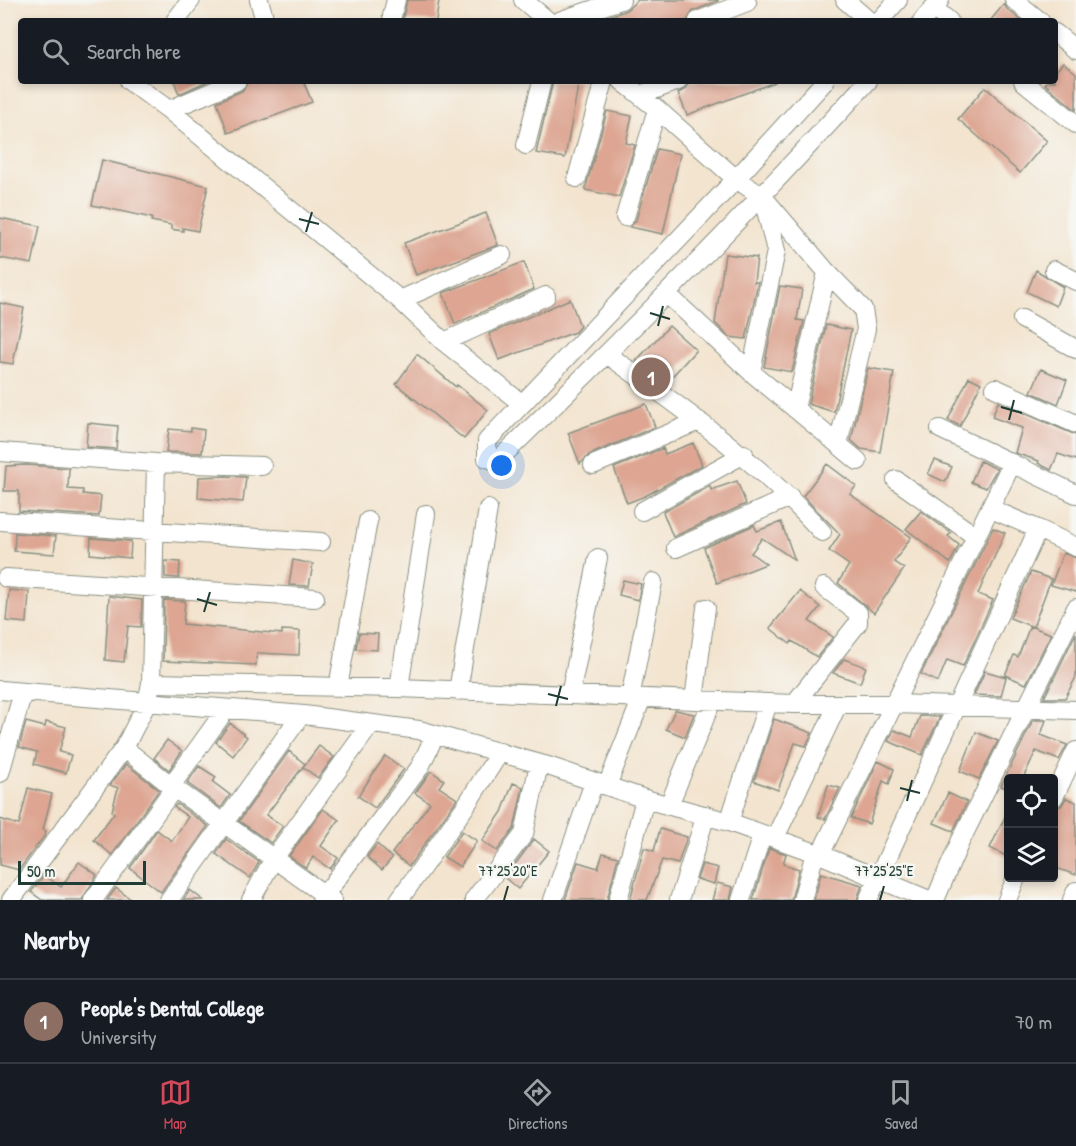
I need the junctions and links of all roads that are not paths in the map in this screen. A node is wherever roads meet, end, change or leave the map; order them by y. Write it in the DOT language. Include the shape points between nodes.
graph roads {
  1 [pos="191,0"];
  2 [pos="259,0"];
  3 [pos="523,0"];
  4 [pos="621,0"];
  5 [pos="845,0"];
  6 [pos="898,0"];
  7 [pos="1014,0"];
  8 [pos="747,2"];
  9 [pos="177,18"];
  10 [pos="264,18"];
  11 [pos="544,18"];
  12 [pos="568,18"];
  13 [pos="706,18"];
  14 [pos="866,18"];
  15 [pos="882,18"];
  16 [pos="1036,18"];
  17 [pos="1058,35"];
  18 [pos="1076,50"];
  19 [pos="133,84"];
  20 [pos="230,84"];
  21 [pos="541,84"];
  22 [pos="603,84"];
  23 [pos="626,84"];
  24 [pos="670,84"];
  25 [pos="822,84"];
  26 [pos="865,84"];
  27 [pos="1027,84"];
  28 [pos="640,95"];
  29 [pos="657,108"];
  30 [pos="169,110"];
  31 [pos="1076,124"];
  32 [pos="526,145"];
  33 [pos="577,178"];
  34 [pos="736,179"];
  35 [pos="763,197"];
  36 [pos="625,217"];
  37 [pos="502,255"];
  38 [pos="1054,270"];
  39 [pos="827,272"];
  40 [pos="1076,281"];
  41 [pos="667,294"];
  42 [pos="546,296"];
  43 [pos="400,300"];
  44 [pos="1022,319"];
  45 [pos="444,342"];
  46 [pos="1076,349"];
  47 [pos="608,355"];
  48 [pos="751,372"];
  49 [pos="995,388"];
  50 [pos="521,403"];
  51 [pos="795,409"];
  52 [pos="699,421"];
  53 [pos="1076,423"];
  54 [pos="940,429"];
  55 [pos="838,444"];
  56 [pos="0,452"];
  57 [pos="744,454"];
  58 [pos="858,461"];
  59 [pos="156,463"];
  60 [pos="1012,464"];
  61 [pos="592,465"];
  62 [pos="262,466"];
  63 [pos="896,480"];
  64 [pos="1076,494"];
  65 [pos="790,497"];
  66 [pos="488,509"];
  67 [pos="991,509"];
  68 [pos="642,511"];
  69 [pos="426,514"];
  70 [pos="0,521"];
  71 [pos="368,521"];
  72 [pos="1038,529"];
  73 [pos="154,531"];
  74 [pos="822,532"];
  75 [pos="975,536"];
  76 [pos="321,542"];
  77 [pos="1076,547"];
  78 [pos="676,548"];
  79 [pos="598,558"];
  80 [pos="6,578"];
  81 [pos="653,582"];
  82 [pos="824,587"];
  83 [pos="153,589"];
  84 [pos="315,598"];
  85 [pos="706,608"];
  86 [pos="1076,608"];
  87 [pos="151,683"];
  88 [pos="338,687"];
  89 [pos="399,688"];
  90 [pos="0,690"];
  91 [pos="458,691"];
  92 [pos="23,692"];
  93 [pos="570,695"];
  94 [pos="636,698"];
  95 [pos="703,701"];
  96 [pos="147,703"];
  97 [pos="768,703"];
  98 [pos="794,704"];
  99 [pos="838,704"];
  100 [pos="895,704"];
  101 [pos="956,706"];
  102 [pos="1026,708"];
  103 [pos="226,709"];
  104 [pos="1076,710"];
  105 [pos="301,715"];
  106 [pos="371,724"];
  107 [pos="435,735"];
  108 [pos="124,748"];
  109 [pos="1076,751"];
  110 [pos="500,752"];
  111 [pos="539,764"];
  112 [pos="0,773"];
  113 [pos="601,784"];
  114 [pos="173,787"];
  115 [pos="1058,787"];
  116 [pos="645,799"];
  117 [pos="669,805"];
  118 [pos="706,815"];
  119 [pos="729,822"];
  120 [pos="226,824"];
  121 [pos="768,836"];
  122 [pos="817,854"];
  123 [pos="274,858"];
  124 [pos="876,879"];
  125 [pos="1014,882"];
  126 [pos="1076,891"];
  127 [pos="326,898"];
  128 [pos="11,900"];
  129 [pos="93,900"];
  130 [pos="168,900"];
  131 [pos="251,900"];
  132 [pos="399,900"];
  133 [pos="474,900"];
  134 [pos="553,900"];
  135 [pos="618,900"];
  136 [pos="679,900"];
  137 [pos="741,900"];
  138 [pos="802,900"];
  139 [pos="868,900"];
  140 [pos="928,900"];
  141 [pos="935,900"];
  142 [pos="1007,900"];
  143 [pos="1072,900"];
  1 -- 9 [label="street"];
  2 -- 10 [label="street"];
  3 -- 11 [label="street"];
  4 -- 12 [label="street"];
  5 -- 14 [label="street"];
  6 -- 15 [label="street"];
  7 -- 16 [label="street"];
  8 -- 13 [label="street"];
  17 -- 18 [label="street"];
  19 -- 30 [label="street"];
  20 -- 30 [label="street"];
  21 -- 32 [label="street"];
  22 -- 33 [label="street"];
  23 -- 28 [label="street"];
  24 -- 28 [label="street"];
  25 -- 34 [label="street"];
  26 -- 35 [label="street"];
  27 -- 31 [label="street"];
  28 -- 29 [label="street"];
  29 -- 34 [label="street"];
  29 -- 36 [label="street"];
  30 -- 43 [label="street"];
  34 -- 35 [label="street"];
  34 -- 50 [label="street"];
  35 -- 39 [label="street"];
  35 -- 41 [label="street"];
  35 -- 48 [label="street" via="776,251"];
  37 -- 43 [label="street"];
  38 -- 40 [label="street"];
  39 -- 51 [label="street"];
  39 -- 55 [label="street" via="863,309 866,329"];
  41 -- 47 [label="street"];
  41 -- 48 [label="street"];
  42 -- 45 [label="street"];
  43 -- 45 [label="street"];
  44 -- 46 [label="street"];
  45 -- 50 [label="street"];
  47 -- 50 [label="street" via="497,461 487,458 486,441"];
  47 -- 52 [label="street"];
  48 -- 51 [label="street"];
  49 -- 53 [label="street"];
  51 -- 55 [label="street"];
  52 -- 57 [label="street"];
  52 -- 61 [label="street"];
  54 -- 60 [label="street"];
  55 -- 58 [label="street"];
  56 -- 59 [label="street"];
  57 -- 65 [label="street"];
  57 -- 68 [label="street"];
  59 -- 62 [label="street"];
  59 -- 73 [label="street"];
  60 -- 64 [label="street"];
  60 -- 67 [label="street"];
  63 -- 75 [label="street"];
  65 -- 74 [label="street"];
  65 -- 78 [label="street"];
  66 -- 91 [label="street"];
  67 -- 72 [label="street"];
  67 -- 75 [label="street"];
  69 -- 89 [label="street"];
  70 -- 73 [label="street"];
  71 -- 88 [label="street"];
  72 -- 77 [label="street"];
  72 -- 101 [label="street"];
  73 -- 76 [label="street"];
  73 -- 83 [label="street"];
  75 -- 100 [label="street"];
  79 -- 93 [label="street"];
  80 -- 83 [label="street"];
  81 -- 94 [label="street"];
  82 -- 98 [label="street" via="858,613 858,624"];
  83 -- 84 [label="street"];
  83 -- 87 [label="street"];
  85 -- 95 [label="street"];
  86 -- 102 [label="street"];
  87 -- 88 [label="street"];
  87 -- 96 [label="street"];
  88 -- 89 [label="street"];
  89 -- 91 [label="street"];
  90 -- 92 [label="street"];
  91 -- 93 [label="street"];
  92 -- 96 [label="street"];
  92 -- 112 [label="street"];
  93 -- 94 [label="street"];
  94 -- 95 [label="street"];
  94 -- 113 [label="street"];
  95 -- 97 [label="street"];
  95 -- 117 [label="street"];
  96 -- 103 [label="street"];
  96 -- 108 [label="street"];
  97 -- 98 [label="street"];
  97 -- 119 [label="street"];
  98 -- 99 [label="street"];
  99 -- 100 [label="street"];
  99 -- 121 [label="street"];
  100 -- 101 [label="street"];
  100 -- 122 [label="street"];
  101 -- 102 [label="street"];
  101 -- 124 [label="street" via="895,846"];
  102 -- 104 [label="street"];
  102 -- 141 [label="street"];
  103 -- 105 [label="street"];
  103 -- 114 [label="street"];
  105 -- 106 [label="street"];
  105 -- 120 [label="street"];
  106 -- 107 [label="street"];
  106 -- 123 [label="street"];
  107 -- 110 [label="street"];
  107 -- 127 [label="street" via="420,767"];
  108 -- 114 [label="street"];
  108 -- 128 [label="street"];
  109 -- 115 [label="street"];
  110 -- 111 [label="street"];
  110 -- 132 [label="street"];
  111 -- 113 [label="street"];
  111 -- 133 [label="street" via="524,834"];
  113 -- 116 [label="street"];
  113 -- 134 [label="street"];
  114 -- 120 [label="street"];
  114 -- 129 [label="street"];
  116 -- 117 [label="street"];
  116 -- 135 [label="street"];
  117 -- 118 [label="street"];
  118 -- 119 [label="street"];
  118 -- 136 [label="street"];
  119 -- 121 [label="street"];
  120 -- 123 [label="street"];
  120 -- 130 [label="street"];
  121 -- 122 [label="street"];
  121 -- 137 [label="street"];
  122 -- 124 [label="street"];
  122 -- 138 [label="street"];
  123 -- 127 [label="street"];
  123 -- 131 [label="street"];
  124 -- 139 [label="street"];
  124 -- 140 [label="street"];
  125 -- 142 [label="street"];
  126 -- 143 [label="street"];
}
